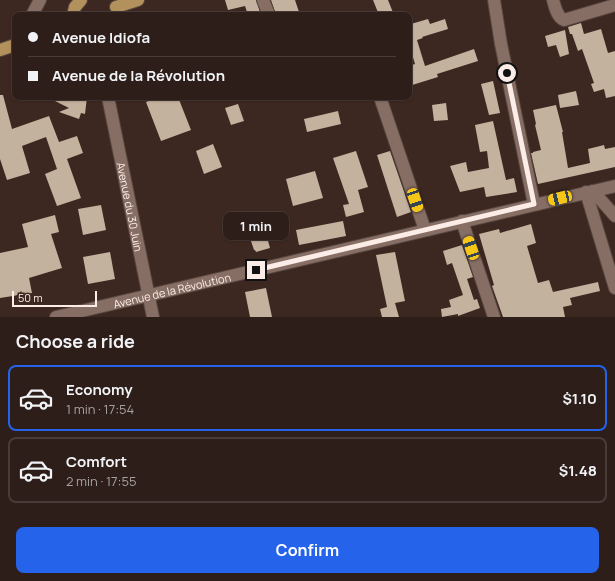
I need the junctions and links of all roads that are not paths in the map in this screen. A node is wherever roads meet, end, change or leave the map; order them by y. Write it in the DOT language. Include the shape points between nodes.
graph roads {
  1 [pos="40,0"];
  2 [pos="81,0"];
  3 [pos="138,0"];
  4 [pos="263,0"];
  5 [pos="494,0"];
  6 [pos="553,0"];
  7 [pos="615,5"];
  8 [pos="114,7"];
  9 [pos="34,12"];
  10 [pos="74,12"];
  11 [pos="268,12"];
  12 [pos="12,46"];
  13 [pos="0,50"];
  14 [pos="109,100"];
  15 [pos="381,100"];
  16 [pos="615,186"];
  17 [pos="589,191"];
  18 [pos="534,204"];
  19 [pos="615,216"];
  20 [pos="462,221"];
  21 [pos="425,230"];
  22 [pos="615,288"];
  23 [pos="149,296"];
  24 [pos="56,317"];
  25 [pos="153,317"];
  26 [pos="494,317"];
  1 -- 9 [label="street"];
  2 -- 10 [label="main road"];
  3 -- 8 [label="main road"];
  4 -- 11 [label="street"];
  5 -- 18 [label="street"];
  6 -- 7 [label="street" via="558,15 564,20"];
  12 -- 13 [label="main road"];
  14 -- 23 [label="street, Avenue du 30 Juin"];
  15 -- 21 [label="street"];
  16 -- 17 [label="street, Avenue de la Révolution"];
  17 -- 18 [label="street, Avenue de la Révolution"];
  17 -- 19 [label="street"];
  17 -- 22 [label="street"];
  18 -- 20 [label="street, Avenue de la Révolution"];
  20 -- 21 [label="street, Avenue de la Révolution"];
  20 -- 26 [label="street"];
  21 -- 23 [label="street, Avenue de la Révolution"];
  23 -- 24 [label="street, Avenue de la Révolution"];
  23 -- 25 [label="street, Avenue du 30 Juin"];
}
